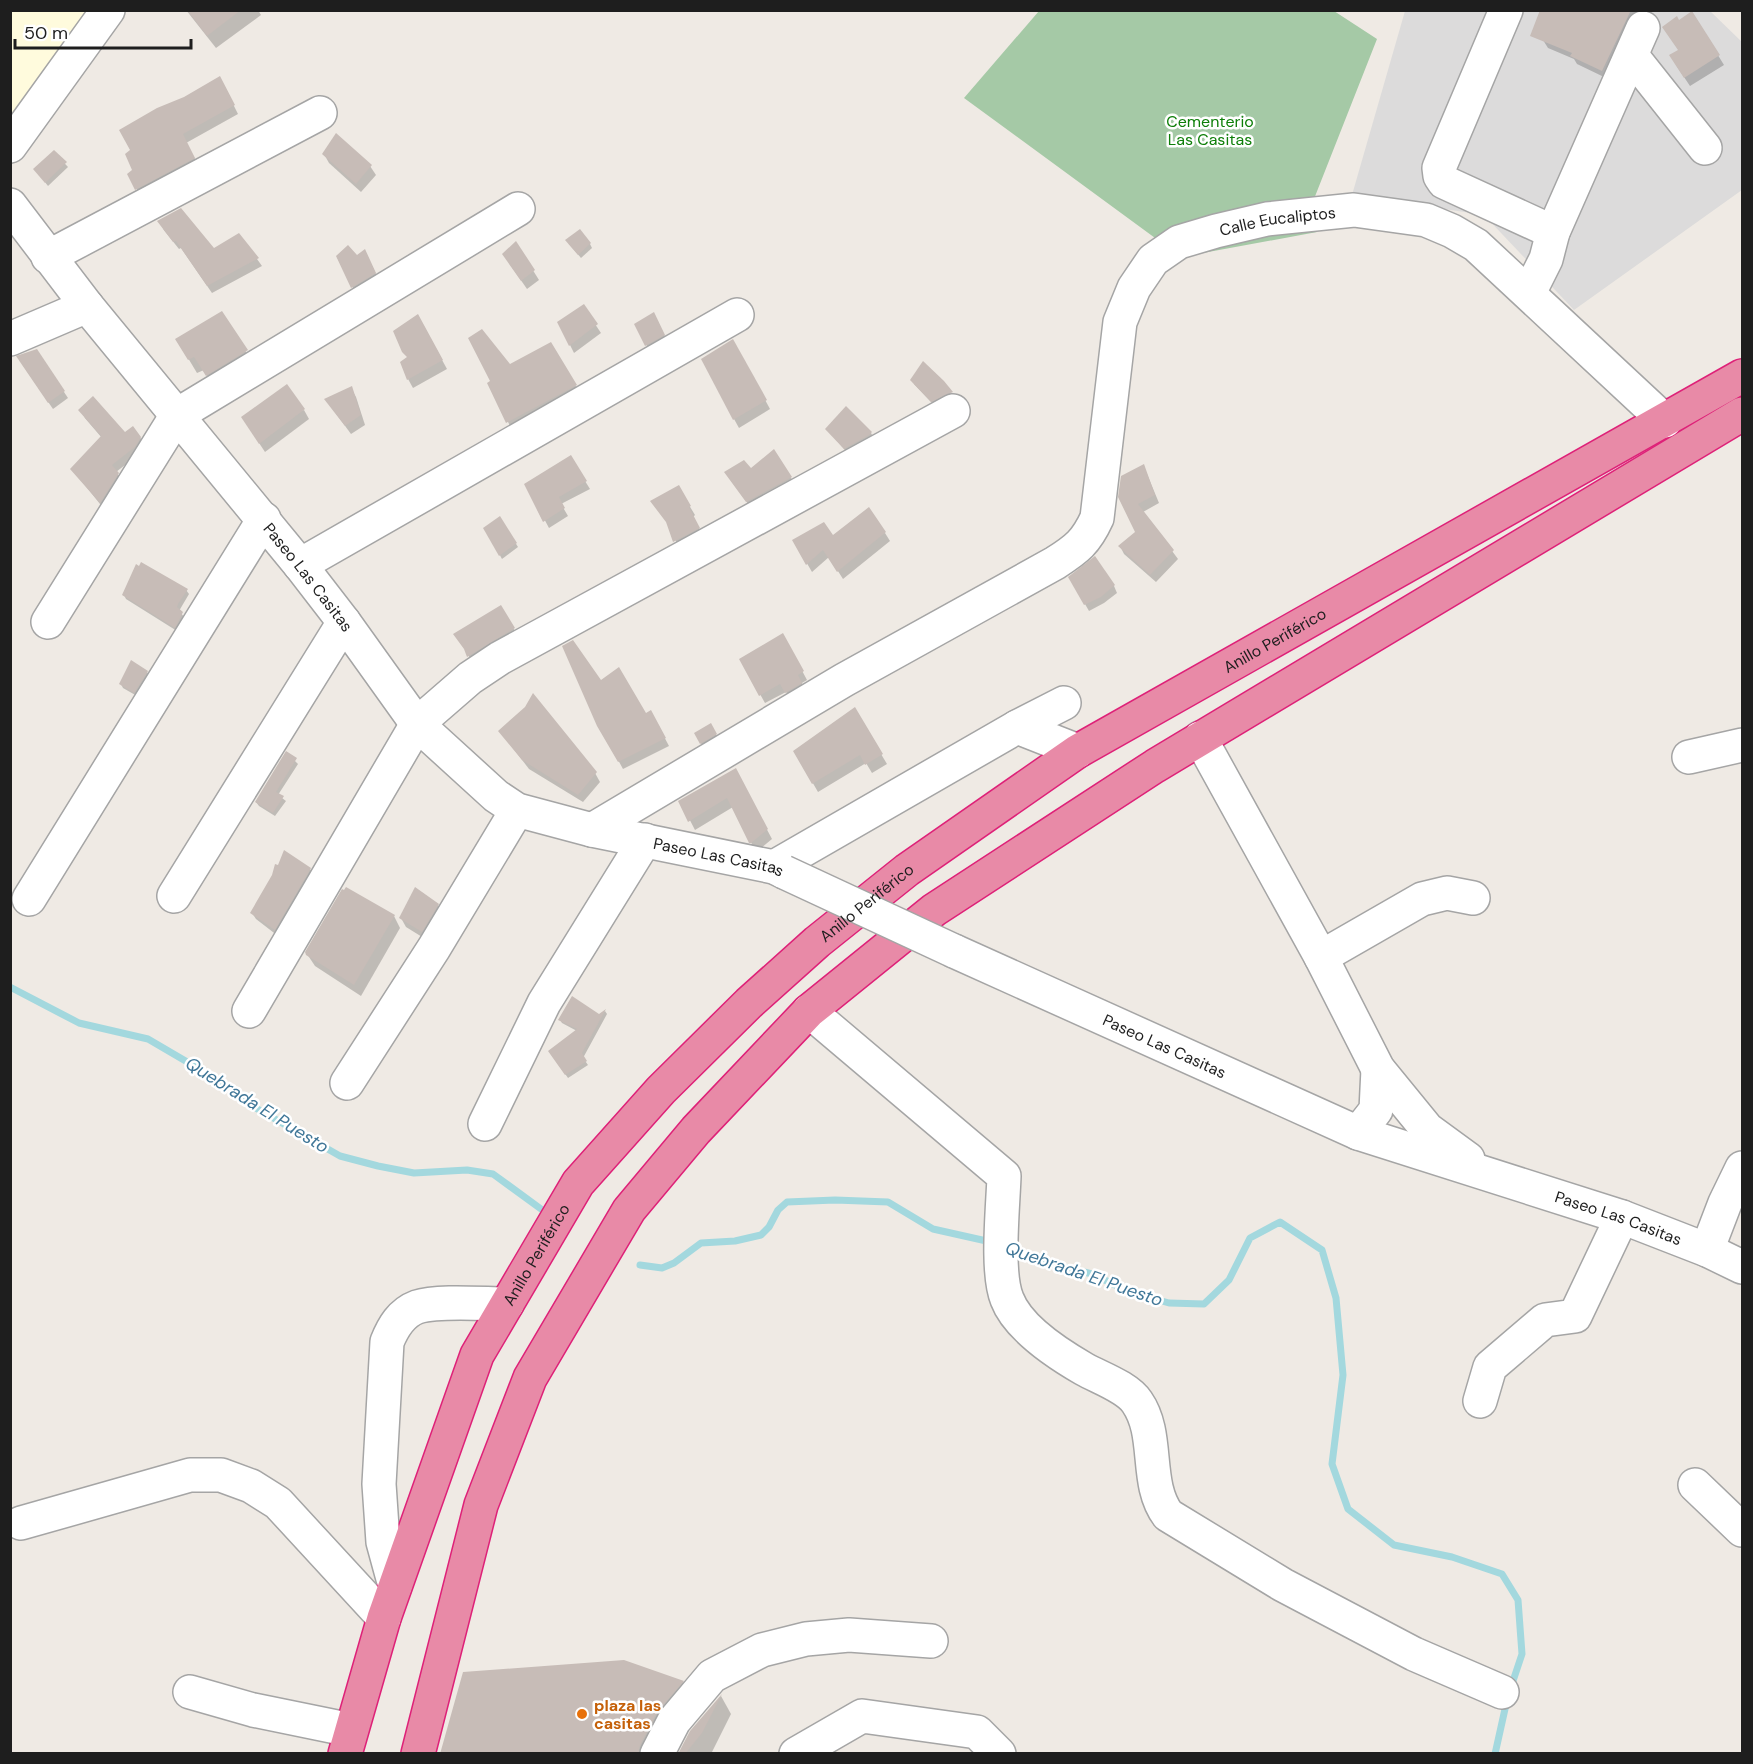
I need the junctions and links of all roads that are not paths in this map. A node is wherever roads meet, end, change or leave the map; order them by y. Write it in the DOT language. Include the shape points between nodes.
graph roads {
  1 [pos="108,10"];
  2 [pos="1506,10"];
  3 [pos="320,113"];
  4 [pos="10,146"];
  5 [pos="1706,148"];
  6 [pos="10,205"];
  7 [pos="518,209"];
  8 [pos="1553,232"];
  9 [pos="48,257"];
  10 [pos="1529,293"];
  11 [pos="87,306"];
  12 [pos="737,315"];
  13 [pos="10,339"];
  14 [pos="1743,376"];
  15 [pos="953,411"];
  16 [pos="1743,414"];
  17 [pos="177,415"];
  18 [pos="1665,420"];
  19 [pos="264,519"];
  20 [pos="300,565"];
  21 [pos="48,622"];
  22 [pos="344,622"];
  23 [pos="1064,703"];
  24 [pos="417,724"];
  25 [pos="1017,727"];
  26 [pos="1200,738"];
  27 [pos="1743,745"];
  28 [pos="1078,751"];
  29 [pos="1689,757"];
  30 [pos="517,810"];
  31 [pos="592,830"];
  32 [pos="645,840"];
  33 [pos="779,870"];
  34 [pos="174,896"];
  35 [pos="1473,898"];
  36 [pos="29,899"];
  37 [pos="1321,957"];
  38 [pos="249,1011"];
  39 [pos="809,1011"];
  40 [pos="1378,1070"];
  41 [pos="347,1083"];
  42 [pos="485,1124"];
  43 [pos="1358,1133"];
  44 [pos="1743,1168"];
  45 [pos="1497,1179"];
  46 [pos="1622,1217"];
  47 [pos="1707,1250"];
  48 [pos="1743,1267"];
  49 [pos="507,1304"];
  50 [pos="1480,1401"];
  51 [pos="1695,1485"];
  52 [pos="21,1523"];
  53 [pos="1743,1530"];
  54 [pos="395,1586"];
  55 [pos="384,1617"];
  56 [pos="931,1641"];
  57 [pos="190,1692"];
  58 [pos="1502,1692"];
  59 [pos="348,1742"];
  60 [pos="418,1754"];
  61 [pos="657,1754"];
  62 [pos="796,1754"];
  63 [pos="999,1754"];
  1 -- 4 [label="street"];
  2 -- 8 [label="street" via="1439,168 1440,176 1444,182"];
  3 -- 9 [label="street"];
  5 -- 8 [label="street" via="1638,42"];
  6 -- 9 [label="street, Paseo Las Casitas"];
  7 -- 17 [label="street"];
  8 -- 10 [label="street" via="1546,259"];
  9 -- 11 [label="street, Paseo Las Casitas"];
  10 -- 18 [label="street, Calle Eucaliptos"];
  10 -- 31 [label="street, Calle Eucaliptos" via="1476,245 1426,220 1354,210 1267,219 1179,242 1153,260 1134,288 1120,322 1097,518 1078,548 844,680"];
  11 -- 13 [label="street"];
  11 -- 17 [label="street, Paseo Las Casitas"];
  12 -- 20 [label="street"];
  14 -- 18 [label="highway, Anillo Periférico"];
  15 -- 24 [label="street" via="500,658 470,678"];
  16 -- 26 [label="highway"];
  17 -- 19 [label="street, Paseo Las Casitas"];
  17 -- 21 [label="street"];
  18 -- 28 [label="highway, Anillo Periférico"];
  19 -- 20 [label="street, Paseo Las Casitas"];
  19 -- 36 [label="street"];
  20 -- 22 [label="street, Paseo Las Casitas"];
  22 -- 24 [label="street, Paseo Las Casitas"];
  22 -- 34 [label="street"];
  23 -- 25 [label="street"];
  24 -- 30 [label="street, Paseo Las Casitas" via="496,796"];
  24 -- 38 [label="street"];
  25 -- 28 [label="street"];
  25 -- 33 [label="street"];
  26 -- 37 [label="street"];
  26 -- 39 [label="highway" via="934,910"];
  27 -- 29 [label="street"];
  28 -- 49 [label="highway, Anillo Periférico" via="907,870 749,1003 661,1090 578,1183"];
  30 -- 31 [label="street, Paseo Las Casitas"];
  30 -- 41 [label="street"];
  31 -- 32 [label="street, Paseo Las Casitas"];
  32 -- 33 [label="street, Paseo Las Casitas"];
  32 -- 42 [label="street" via="544,1003"];
  33 -- 43 [label="street, Paseo Las Casitas, bridge"];
  35 -- 37 [label="street" via="1447,893 1422,899"];
  37 -- 40 [label="street"];
  39 -- 58 [label="street" via="1004,1176 1002,1282 1007,1301 1033,1333 1057,1353 1136,1400 1149,1436 1156,1491 1168,1515 1283,1585 1414,1654"];
  39 -- 60 [label="highway" via="696,1130 629,1210 530,1378 481,1505"];
  40 -- 43 [label="street" via="1376,1110"];
  40 -- 45 [label="street" via="1426,1129"];
  43 -- 45 [label="street, Paseo Las Casitas"];
  44 -- 47 [label="street"];
  45 -- 46 [label="street, Paseo Las Casitas"];
  46 -- 47 [label="street, Paseo Las Casitas"];
  46 -- 50 [label="street" via="1575,1316 1545,1320 1490,1367"];
  47 -- 48 [label="street, Paseo Las Casitas"];
  49 -- 54 [label="highway, Anillo Periférico" via="477,1355"];
  49 -- 54 [label="street" via="417,1307 403,1315 387,1342 379,1484 383,1542"];
  51 -- 53 [label="street"];
  52 -- 55 [label="street" via="190,1475 221,1475 251,1486 278,1503"];
  54 -- 55 [label="highway, Anillo Periférico"];
  55 -- 59 [label="highway, Anillo Periférico"];
  56 -- 61 [label="street" via="849,1635 806,1639 762,1650 712,1676 674,1721"];
  57 -- 59 [label="street"];
  62 -- 63 [label="street" via="862,1716 977,1732"];
}
